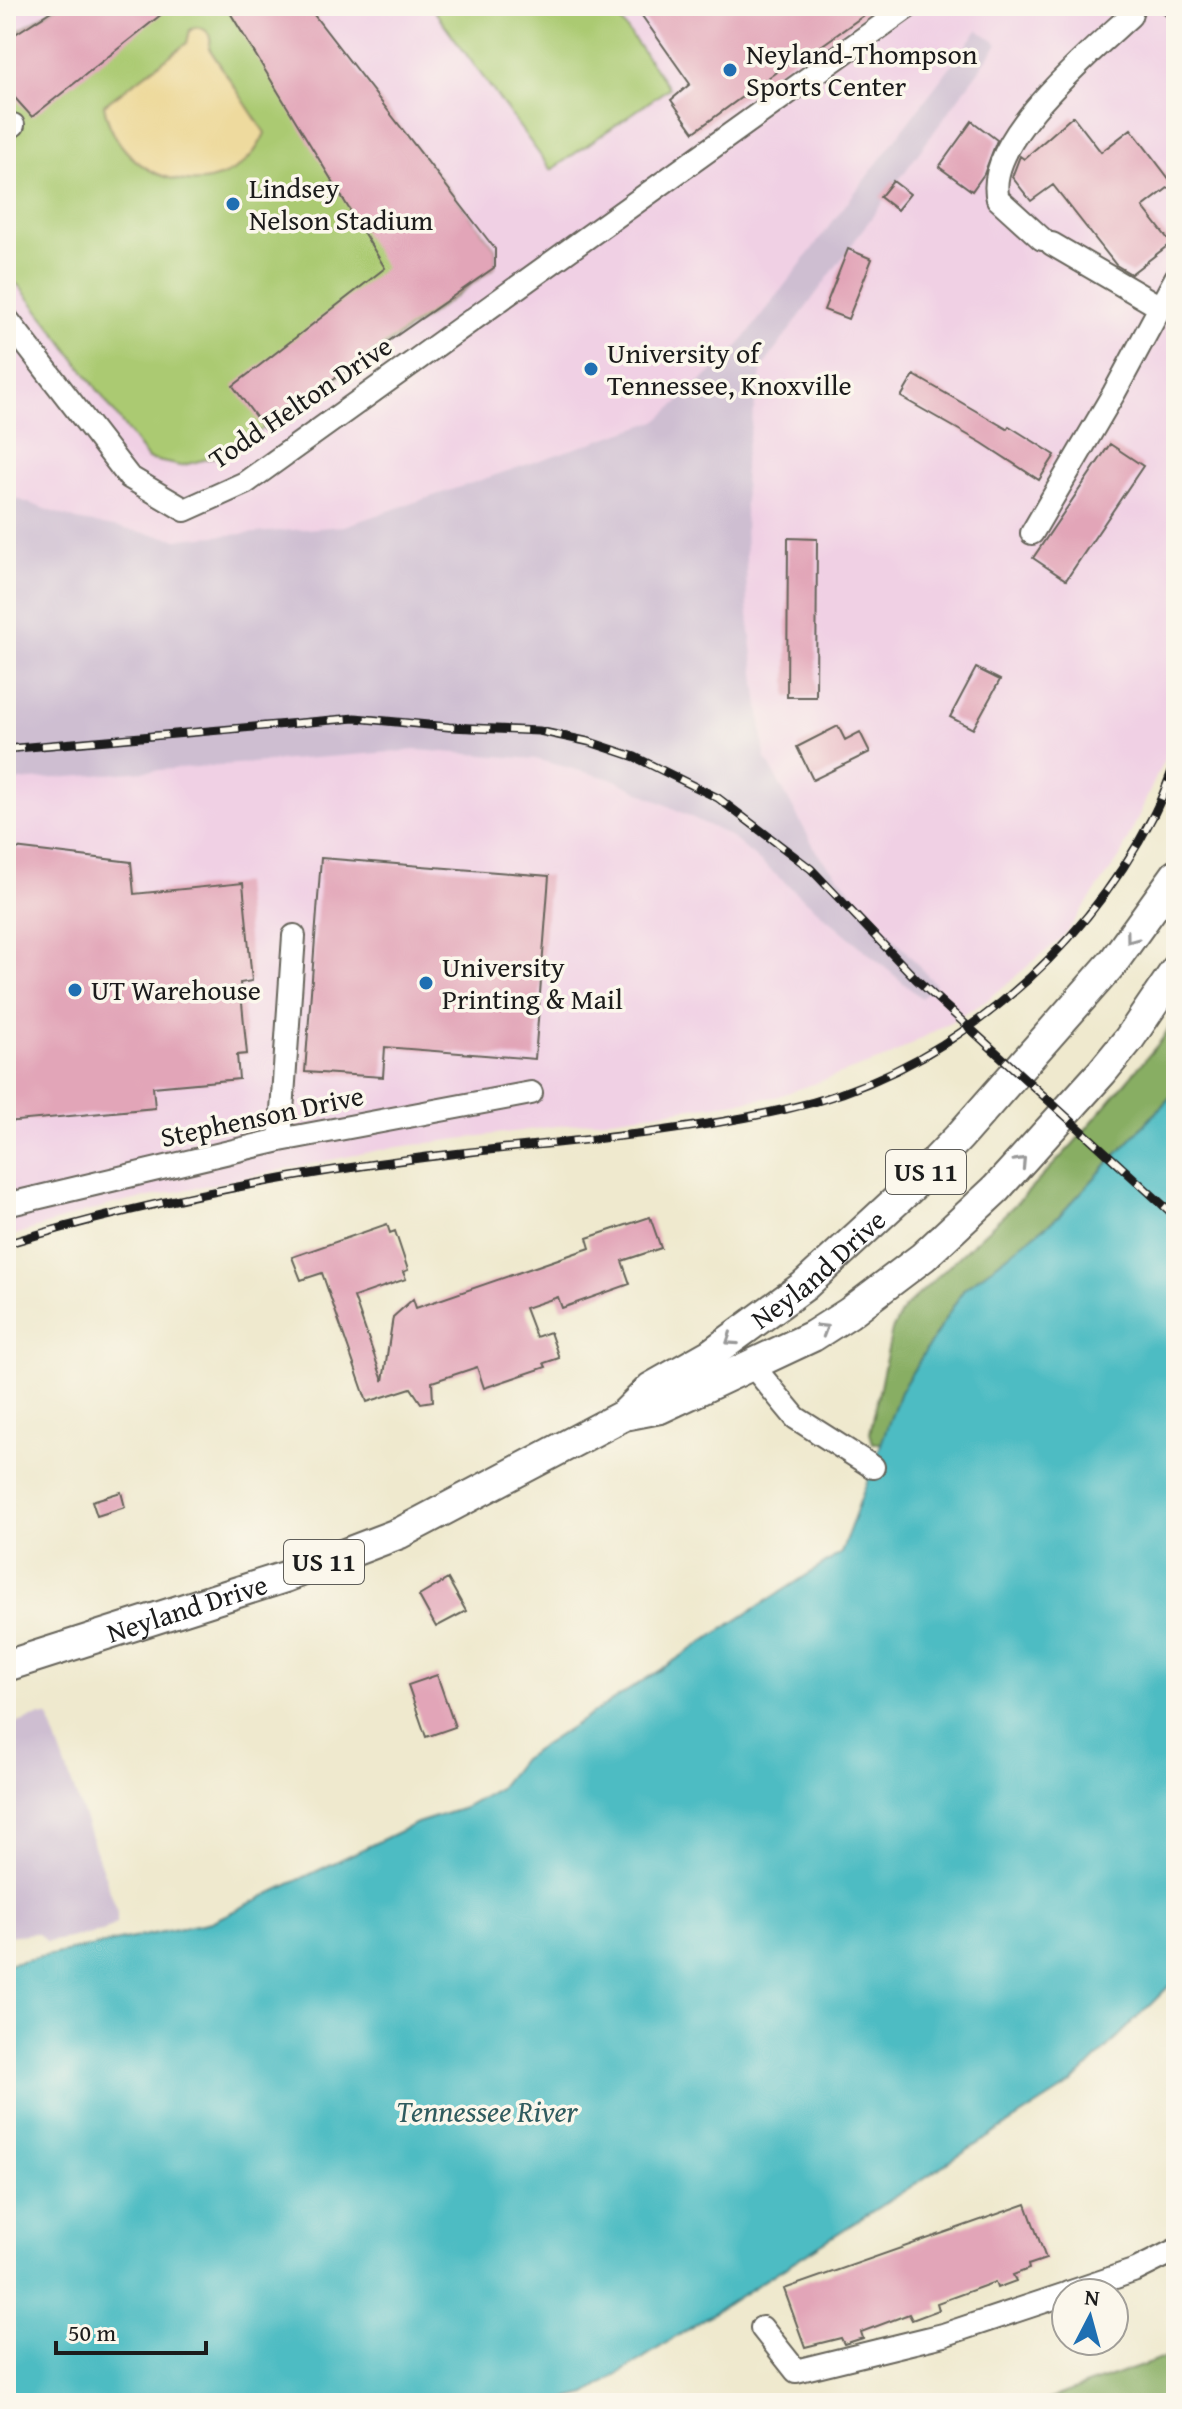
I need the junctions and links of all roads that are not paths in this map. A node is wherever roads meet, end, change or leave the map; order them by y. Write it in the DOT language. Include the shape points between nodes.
graph roads {
  1 [pos="909,6"];
  2 [pos="1133,6"];
  3 [pos="1176,278"];
  4 [pos="1160,307"];
  5 [pos="6,318"];
  6 [pos="1032,533"];
  7 [pos="1176,875"];
  8 [pos="294,936"];
  9 [pos="1176,970"];
  10 [pos="531,1093"];
  11 [pos="280,1140"];
  12 [pos="6,1205"];
  13 [pos="752,1365"];
  14 [pos="624,1415"];
  15 [pos="873,1467"];
  16 [pos="6,1666"];
  17 [pos="1176,2250"];
  18 [pos="1115,2277"];
  19 [pos="1050,2299"];
  20 [pos="762,2328"];
  1 -- 5 [label="street, Todd Helton Drive" via="245,483 185,510 129,477"];
  2 -- 4 [label="street" via="1130,16 1015,133 996,191 998,199 1047,242"];
  3 -- 4 [label="street"];
  4 -- 6 [label="street"];
  7 -- 14 [label="main road, Neyland Drive / US 11, one-way" via="1104,973 909,1189 804,1286 711,1354 651,1388"];
  8 -- 11 [label="street"];
  13 -- 9 [label="main road, Neyland Drive / US 11, one-way" via="849,1313 932,1249 996,1189 1102,1072"];
  10 -- 11 [label="street, Stephenson Drive"];
  11 -- 12 [label="street, Stephenson Drive"];
  13 -- 14 [label="main road, Neyland Drive / US 11" via="660,1408"];
  13 -- 15 [label="street" via="796,1418"];
  14 -- 16 [label="main road, Neyland Drive / US 11" via="400,1533 285,1577"];
  17 -- 18 [label="street"];
  19 -- 20 [label="street" via="943,2335 796,2371"];
}
